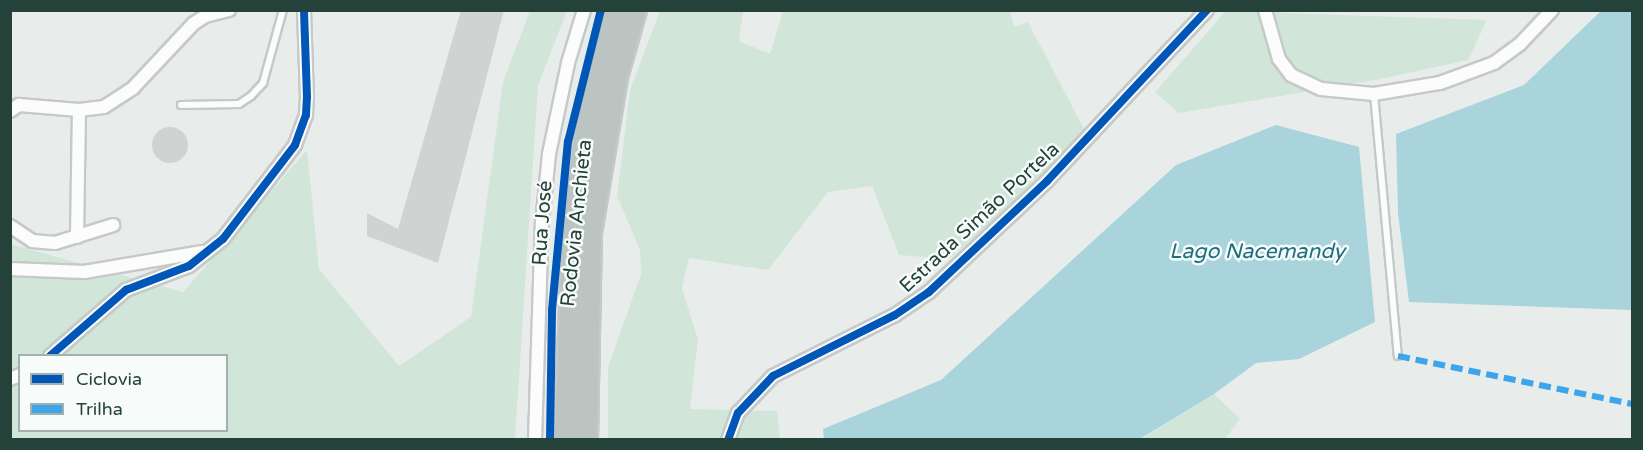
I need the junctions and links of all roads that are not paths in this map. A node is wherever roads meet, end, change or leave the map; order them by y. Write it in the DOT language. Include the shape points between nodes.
graph roads {
  1 [pos="229,10"];
  2 [pos="283,10"];
  3 [pos="304,10"];
  4 [pos="584,10"];
  5 [pos="617,10"];
  6 [pos="635,10"];
  7 [pos="1207,10"];
  8 [pos="1265,10"];
  9 [pos="1552,10"];
  10 [pos="1374,94"];
  11 [pos="182,105"];
  12 [pos="12,110"];
  13 [pos="79,110"];
  14 [pos="113,225"];
  15 [pos="10,226"];
  16 [pos="77,237"];
  17 [pos="215,246"];
  18 [pos="10,269"];
  19 [pos="52,354"];
  20 [pos="1398,356"];
  21 [pos="535,440"];
  22 [pos="566,440"];
  23 [pos="586,440"];
  24 [pos="728,440"];
  1 -- 13 [label="street" via="205,16 193,24 118,100 104,107"];
  2 -- 11 [label="lane" via="263,83 251,96 239,104"];
  3 -- 17 [label="street" via="307,97 302,132 231,231"];
  4 -- 21 [label="street, Rua José" via="568,63 549,154 542,223"];
  5 -- 22 [label="highway, Rodovia Anchieta" via="590,108 574,217"];
  6 -- 23 [label="highway, Rodovia Anchieta" via="616,77 590,233"];
  7 -- 24 [label="street, Estrada Simão Portela" via="1070,158 929,292 895,315 773,376 738,413"];
  8 -- 10 [label="street" via="1279,59 1291,75 1321,89"];
  9 -- 10 [label="street" via="1520,44 1494,63 1440,83"];
  10 -- 20 [label="lane"];
  12 -- 13 [label="street"];
  13 -- 16 [label="street"];
  14 -- 16 [label="street"];
  15 -- 16 [label="street" via="21,236 42,243"];
  17 -- 18 [label="street" via="188,256 84,272"];
  17 -- 19 [label="street" via="189,266 126,290"];
}
